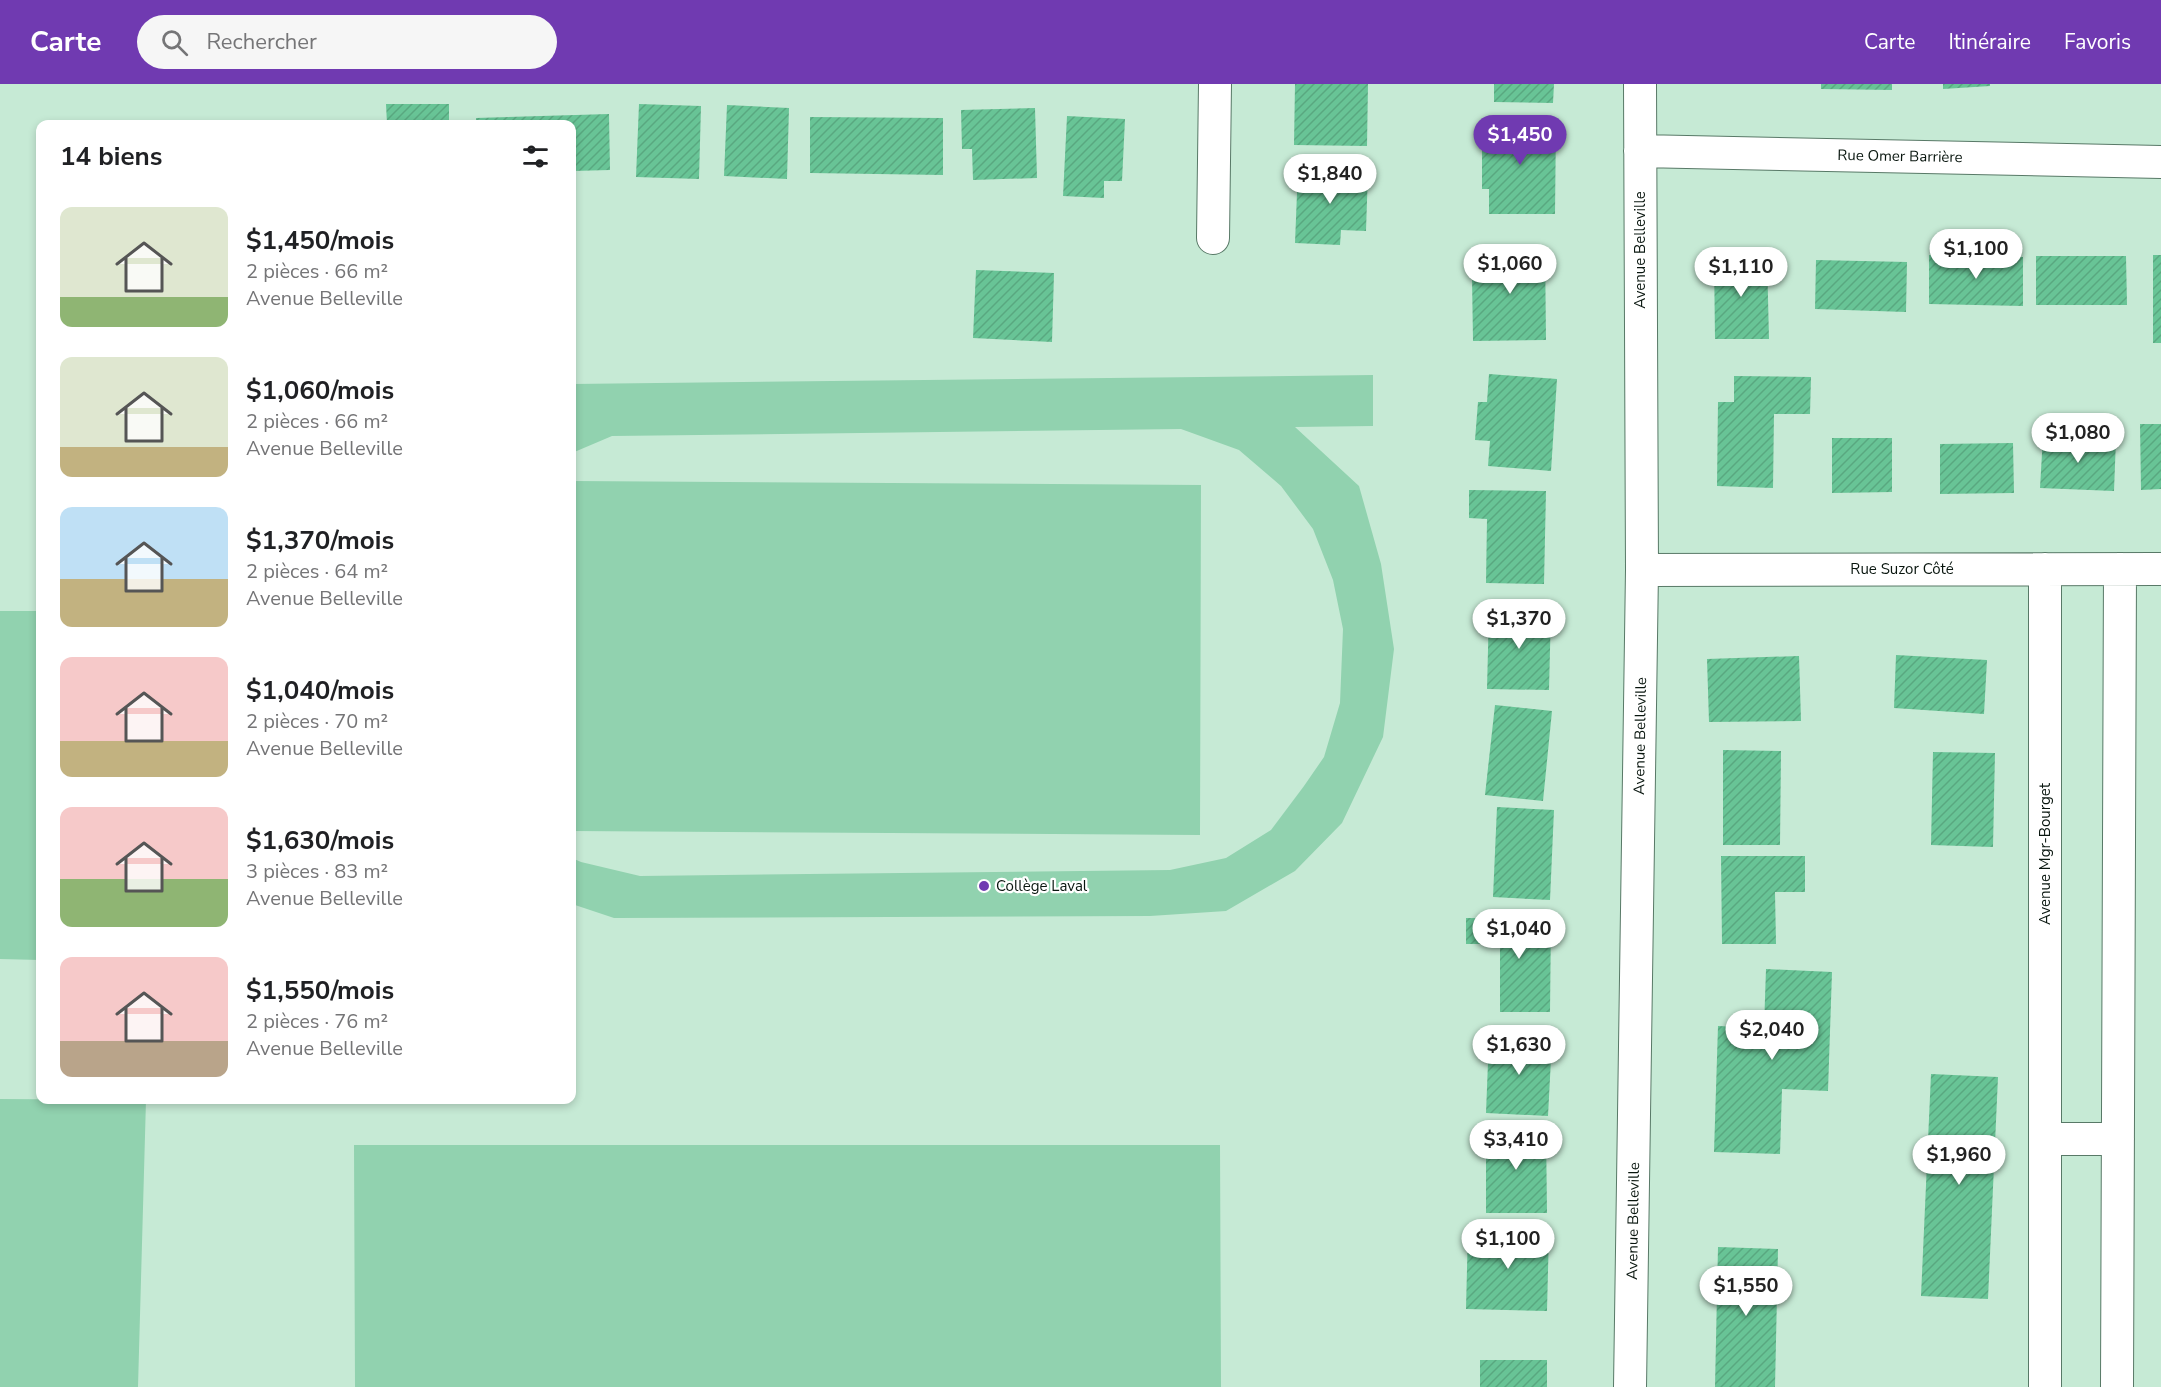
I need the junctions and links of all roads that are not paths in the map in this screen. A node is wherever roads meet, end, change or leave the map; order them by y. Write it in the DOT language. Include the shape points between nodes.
graph roads {
  1 [pos="1215,84"];
  2 [pos="1640,84"];
  3 [pos="1640,151"];
  4 [pos="2161,162"];
  5 [pos="1213,238"];
  6 [pos="2045,569"];
  7 [pos="2120,569"];
  8 [pos="2161,569"];
  9 [pos="1642,570"];
  10 [pos="2045,1139"];
  11 [pos="2118,1139"];
  12 [pos="1630,1387"];
  13 [pos="2045,1387"];
  14 [pos="2117,1387"];
  1 -- 5 [label="street"];
  2 -- 3 [label="street, Avenue Belleville"];
  3 -- 4 [label="street, Rue Omer Barrière"];
  3 -- 9 [label="street, Avenue Belleville"];
  6 -- 7 [label="street, Rue Suzor Côté"];
  6 -- 9 [label="street, Rue Suzor Côté"];
  6 -- 10 [label="street, Avenue Mgr-Bourget"];
  7 -- 8 [label="street, Rue Suzor Côté"];
  7 -- 11 [label="street"];
  9 -- 12 [label="street, Avenue Belleville"];
  10 -- 11 [label="street"];
  10 -- 13 [label="street, Avenue Mgr-Bourget"];
  11 -- 14 [label="street"];
}
